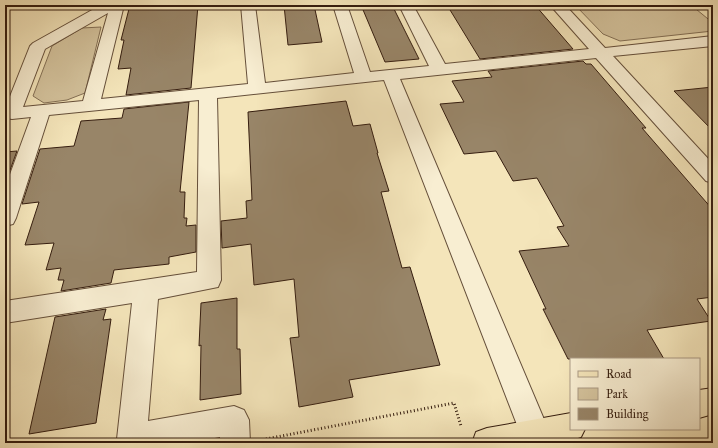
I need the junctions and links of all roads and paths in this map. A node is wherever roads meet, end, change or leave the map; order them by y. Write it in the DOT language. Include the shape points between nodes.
graph roads {
  1 [pos="111,5"];
  2 [pos="117,5"];
  3 [pos="248,5"];
  4 [pos="340,5"];
  5 [pos="406,5"];
  6 [pos="556,5"];
  7 [pos="713,41"];
  8 [pos="600,53"];
  9 [pos="439,69"];
  10 [pos="390,74"];
  11 [pos="363,77"];
  12 [pos="257,88"];
  13 [pos="208,93"];
  14 [pos="91,105"];
  15 [pos="42,111"];
  16 [pos="713,176"];
  17 [pos="5,218"];
  18 [pos="146,291"];
  19 [pos="5,312"];
  20 [pos="713,401"];
  21 [pos="700,404"];
  22 [pos="570,428"];
  23 [pos="475,436"];
  24 [pos="537,439"];
  25 [pos="262,440"];
  26 [pos="235,443"];
  1 -- 15 [label="street" via="38,46 12,114"];
  2 -- 14 [label="street"];
  3 -- 12 [label="street"];
  4 -- 11 [label="street"];
  5 -- 9 [label="street"];
  6 -- 8 [label="street"];
  7 -- 8 [label="street"];
  8 -- 9 [label="street"];
  8 -- 16 [label="street"];
  9 -- 10 [label="street"];
  10 -- 11 [label="street"];
  10 -- 24 [label="street"];
  11 -- 12 [label="street"];
  12 -- 13 [label="street"];
  13 -- 14 [label="street"];
  13 -- 18 [label="street" via="209,280"];
  14 -- 15 [label="street"];
  15 -- 17 [label="street"];
  18 -- 19 [label="street"];
  18 -- 26 [label="street" via="132,439 234,420"];
  20 -- 21 [label="main road"];
  22 -- 24 [label="main road"];
  23 -- 24 [label="main road"];
  23 -- 25 [label="path" via="454,403"];
}
